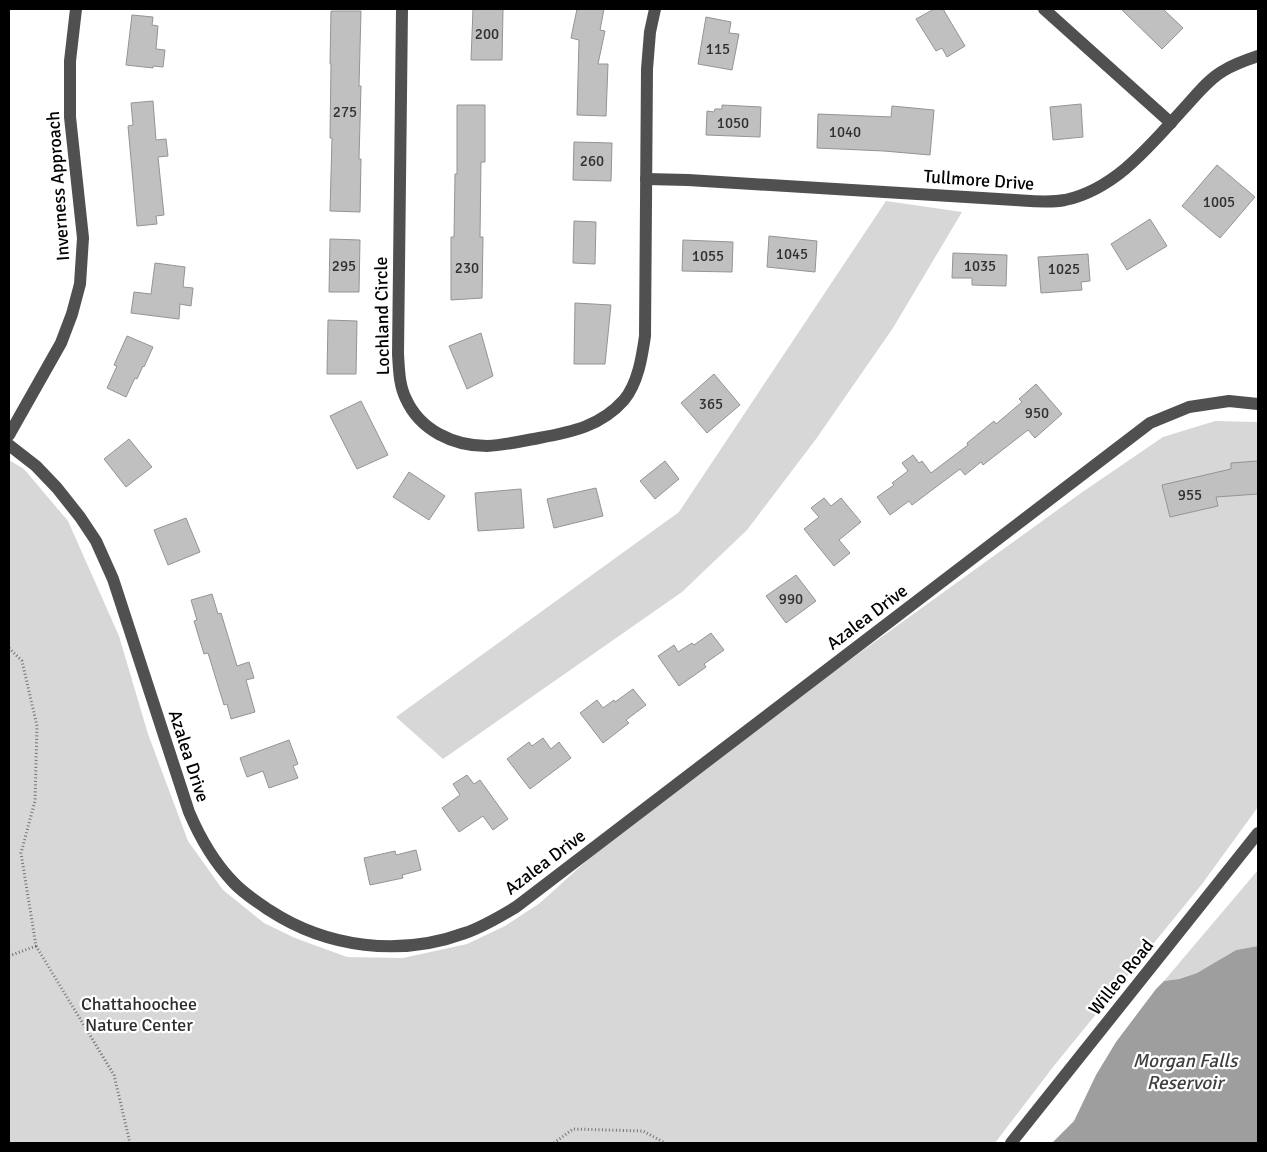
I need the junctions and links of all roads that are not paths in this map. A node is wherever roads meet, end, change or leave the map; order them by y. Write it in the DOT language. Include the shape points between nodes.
graph roads {
  1 [pos="76,9"];
  2 [pos="402,9"];
  3 [pos="655,9"];
  4 [pos="1044,9"];
  5 [pos="1258,56"];
  6 [pos="1171,123"];
  7 [pos="646,179"];
  8 [pos="1258,404"];
  9 [pos="9,435"];
  10 [pos="9,446"];
  11 [pos="1258,833"];
  12 [pos="1011,1143"];
  1 -- 9 [label="street, Inverness Approach" via="70,61 70,117 83,238 80,284 61,342"];
  2 -- 7 [label="street, Lochland Circle" via="399,371 406,400 433,431 466,444 505,445 564,434 593,424 610,414 625,399 639,369 645,336"];
  3 -- 7 [label="street, Lochland Circle" via="648,50"];
  4 -- 6 [label="street"];
  5 -- 6 [label="street, Tullmore Drive" via="1222,71"];
  6 -- 7 [label="street, Tullmore Drive" via="1116,176 1090,191 1064,200"];
  8 -- 10 [label="street, Azalea Drive" via="1229,401 1190,407 1150,423 516,907 466,933 441,941 396,947 342,942 299,927 255,901 219,866 188,812 112,579 96,541 57,488 36,466"];
  11 -- 12 [label="street, Willeo Road"];
}
